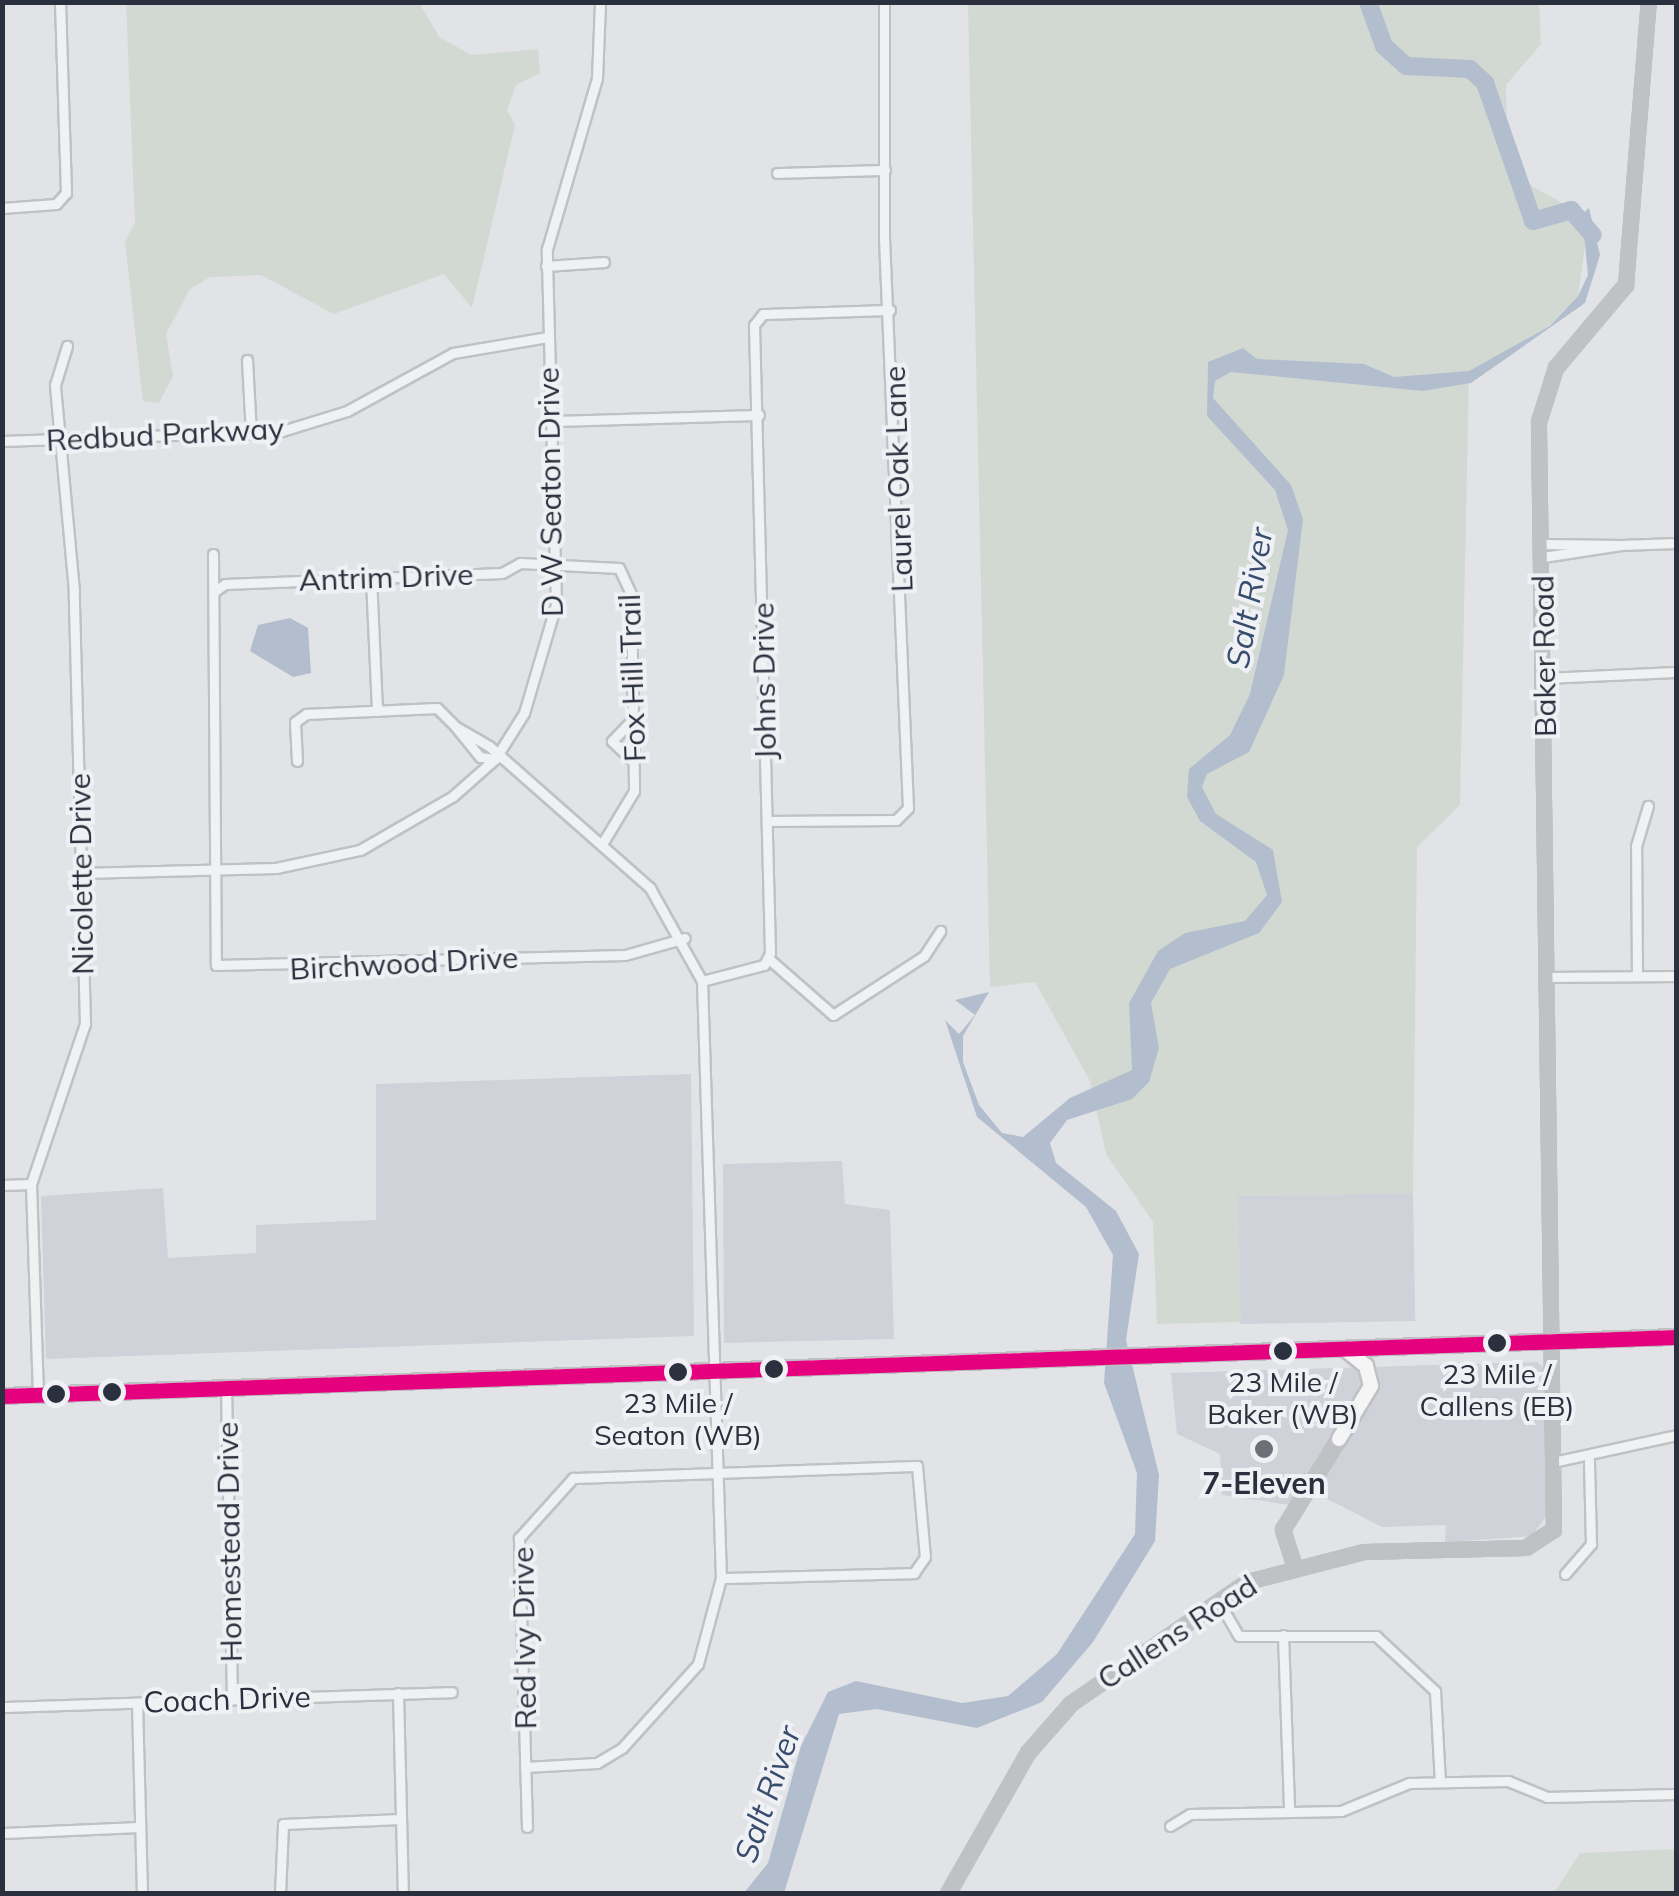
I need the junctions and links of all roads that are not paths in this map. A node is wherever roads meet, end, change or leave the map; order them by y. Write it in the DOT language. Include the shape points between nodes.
graph roads {
  1 [pos="60,2"];
  2 [pos="600,2"];
  3 [pos="884,2"];
  4 [pos="1650,2"];
  5 [pos="885,170"];
  6 [pos="778,173"];
  7 [pos="2,208"];
  8 [pos="604,262"];
  9 [pos="546,266"];
  10 [pos="890,310"];
  11 [pos="548,337"];
  12 [pos="67,346"];
  13 [pos="247,360"];
  14 [pos="759,415"];
  15 [pos="552,422"];
  16 [pos="251,434"];
  17 [pos="58,439"];
  18 [pos="2,441"];
  19 [pos="1676,543"];
  20 [pos="1543,550"];
  21 [pos="213,554"];
  22 [pos="558,562"];
  23 [pos="371,578"];
  24 [pos="214,592"];
  25 [pos="1676,672"];
  26 [pos="1544,678"];
  27 [pos="377,711"];
  28 [pos="634,718"];
  29 [pos="495,759"];
  30 [pos="297,761"];
  31 [pos="634,762"];
  32 [pos="1648,806"];
  33 [pos="768,821"];
  34 [pos="602,844"];
  35 [pos="211,870"];
  36 [pos="80,873"];
  37 [pos="940,932"];
  38 [pos="685,938"];
  39 [pos="769,959"];
  40 [pos="1637,976"];
  41 [pos="1676,976"];
  42 [pos="1548,977"];
  43 [pos="702,982"];
  44 [pos="31,1184"];
  45 [pos="2,1185"];
  46 [pos="1676,1336"];
  47 [pos="1557,1340"];
  48 [pos="1344,1349"];
  49 [pos="710,1370"];
  50 [pos="226,1386"];
  51 [pos="38,1395"];
  52 [pos="2,1396"];
  53 [pos="1676,1435"];
  54 [pos="1338,1439"];
  55 [pos="1589,1460"];
  56 [pos="1558,1461"];
  57 [pos="716,1471"];
  58 [pos="1294,1564"];
  59 [pos="1565,1574"];
  60 [pos="721,1578"];
  61 [pos="1219,1602"];
  62 [pos="1283,1635"];
  63 [pos="452,1692"];
  64 [pos="398,1693"];
  65 [pos="232,1699"];
  66 [pos="137,1703"];
  67 [pos="2,1707"];
  68 [pos="525,1767"];
  69 [pos="1440,1782"];
  70 [pos="1676,1794"];
  71 [pos="1289,1811"];
  72 [pos="401,1818"];
  73 [pos="527,1826"];
  74 [pos="1170,1826"];
  75 [pos="140,1827"];
  76 [pos="2,1832"];
  77 [pos="142,1894"];
  78 [pos="280,1894"];
  79 [pos="403,1894"];
  80 [pos="948,1894"];
  1 -- 7 [label="street" via="63,200"];
  2 -- 9 [label="street, D W Seaton Drive" via="598,78 556,198"];
  3 -- 5 [label="street, Laurel Oak Lane"];
  4 -- 20 [label="street, Baker Road" via="1626,285 1541,398"];
  5 -- 6 [label="street"];
  5 -- 10 [label="street, Laurel Oak Lane"];
  8 -- 9 [label="street"];
  9 -- 11 [label="street, D W Seaton Drive"];
  10 -- 14 [label="street, Johns Drive" via="763,314 755,330"];
  10 -- 33 [label="street, Laurel Oak Lane" via="908,812 896,820"];
  11 -- 15 [label="street, D W Seaton Drive"];
  11 -- 16 [label="street, Redbud Parkway" via="470,348 318,423"];
  12 -- 17 [label="street, Nicolette Drive" via="55,373"];
  13 -- 16 [label="street"];
  14 -- 15 [label="street"];
  14 -- 33 [label="street, Johns Drive"];
  15 -- 22 [label="street, D W Seaton Drive"];
  16 -- 17 [label="street, Redbud Parkway"];
  17 -- 18 [label="street, Redbud Parkway"];
  17 -- 36 [label="street, Nicolette Drive" via="74,591"];
  19 -- 20 [label="street"];
  20 -- 26 [label="street, Baker Road"];
  21 -- 24 [label="street"];
  22 -- 23 [label="street, Antrim Drive"];
  22 -- 28 [label="street, Fox Hill Trail" via="607,563 630,580"];
  22 -- 29 [label="street, D W Seaton Drive" via="543,667"];
  23 -- 24 [label="street, Antrim Drive"];
  23 -- 27 [label="street"];
  24 -- 35 [label="street" via="222,824"];
  25 -- 26 [label="street"];
  26 -- 42 [label="street, Baker Road"];
  27 -- 29 [label="street" via="437,708"];
  27 -- 30 [label="street" via="301,715"];
  28 -- 31 [label="street, Fox Hill Trail"];
  28 -- 31 [label="street" via="612,741"];
  29 -- 34 [label="street"];
  29 -- 35 [label="street" via="412,826 360,850 299,865"];
  31 -- 34 [label="street, Fox Hill Trail" via="633,800"];
  32 -- 40 [label="street" via="1636,846"];
  33 -- 39 [label="street, Johns Drive"];
  34 -- 38 [label="street" via="650,888"];
  35 -- 36 [label="street"];
  35 -- 38 [label="street, Birchwood Drive" via="213,959 231,970 496,952 625,956"];
  36 -- 44 [label="street, Nicolette Drive" via="84,1037"];
  37 -- 39 [label="street" via="924,956 833,1014"];
  38 -- 43 [label="street"];
  39 -- 43 [label="street"];
  40 -- 41 [label="street"];
  40 -- 42 [label="street"];
  42 -- 47 [label="street, Baker Road"];
  43 -- 49 [label="street"];
  44 -- 45 [label="street"];
  44 -- 51 [label="street, Nicolette Drive"];
  46 -- 47 [label="main road"];
  47 -- 48 [label="main road"];
  47 -- 56 [label="street, Callens Road"];
  48 -- 49 [label="main road"];
  48 -- 54 [label="main road" via="1366,1366 1372,1386"];
  49 -- 50 [label="main road"];
  49 -- 57 [label="street"];
  50 -- 51 [label="main road"];
  50 -- 65 [label="street, Homestead Drive"];
  51 -- 52 [label="main road"];
  53 -- 55 [label="street"];
  54 -- 58 [label="street" via="1283,1530"];
  55 -- 56 [label="street"];
  55 -- 59 [label="street" via="1591,1544"];
  56 -- 58 [label="street, Callens Road" via="1559,1515 1546,1540"];
  57 -- 60 [label="street"];
  57 -- 60 [label="street" via="916,1466 925,1556 914,1573"];
  57 -- 68 [label="street, Red Ivy Drive" via="582,1475 519,1538"];
  58 -- 61 [label="street, Callens Road"];
  60 -- 68 [label="street" via="698,1664 622,1748 597,1763"];
  61 -- 62 [label="street" via="1234,1634"];
  61 -- 80 [label="street, Callens Road" via="1071,1704 1028,1753"];
  62 -- 69 [label="street" via="1372,1634 1425,1678 1437,1699"];
  62 -- 71 [label="street"];
  63 -- 64 [label="street, Coach Drive"];
  64 -- 65 [label="street, Coach Drive"];
  64 -- 72 [label="street"];
  65 -- 66 [label="street, Coach Drive"];
  66 -- 67 [label="street, Coach Drive"];
  66 -- 75 [label="street"];
  68 -- 73 [label="street, Red Ivy Drive"];
  69 -- 70 [label="street" via="1515,1782 1546,1797"];
  69 -- 71 [label="street" via="1400,1784 1341,1811"];
  71 -- 74 [label="street" via="1190,1814"];
  72 -- 78 [label="street" via="292,1820 279,1830"];
  72 -- 79 [label="street"];
  75 -- 76 [label="street"];
  75 -- 77 [label="street"];
}
